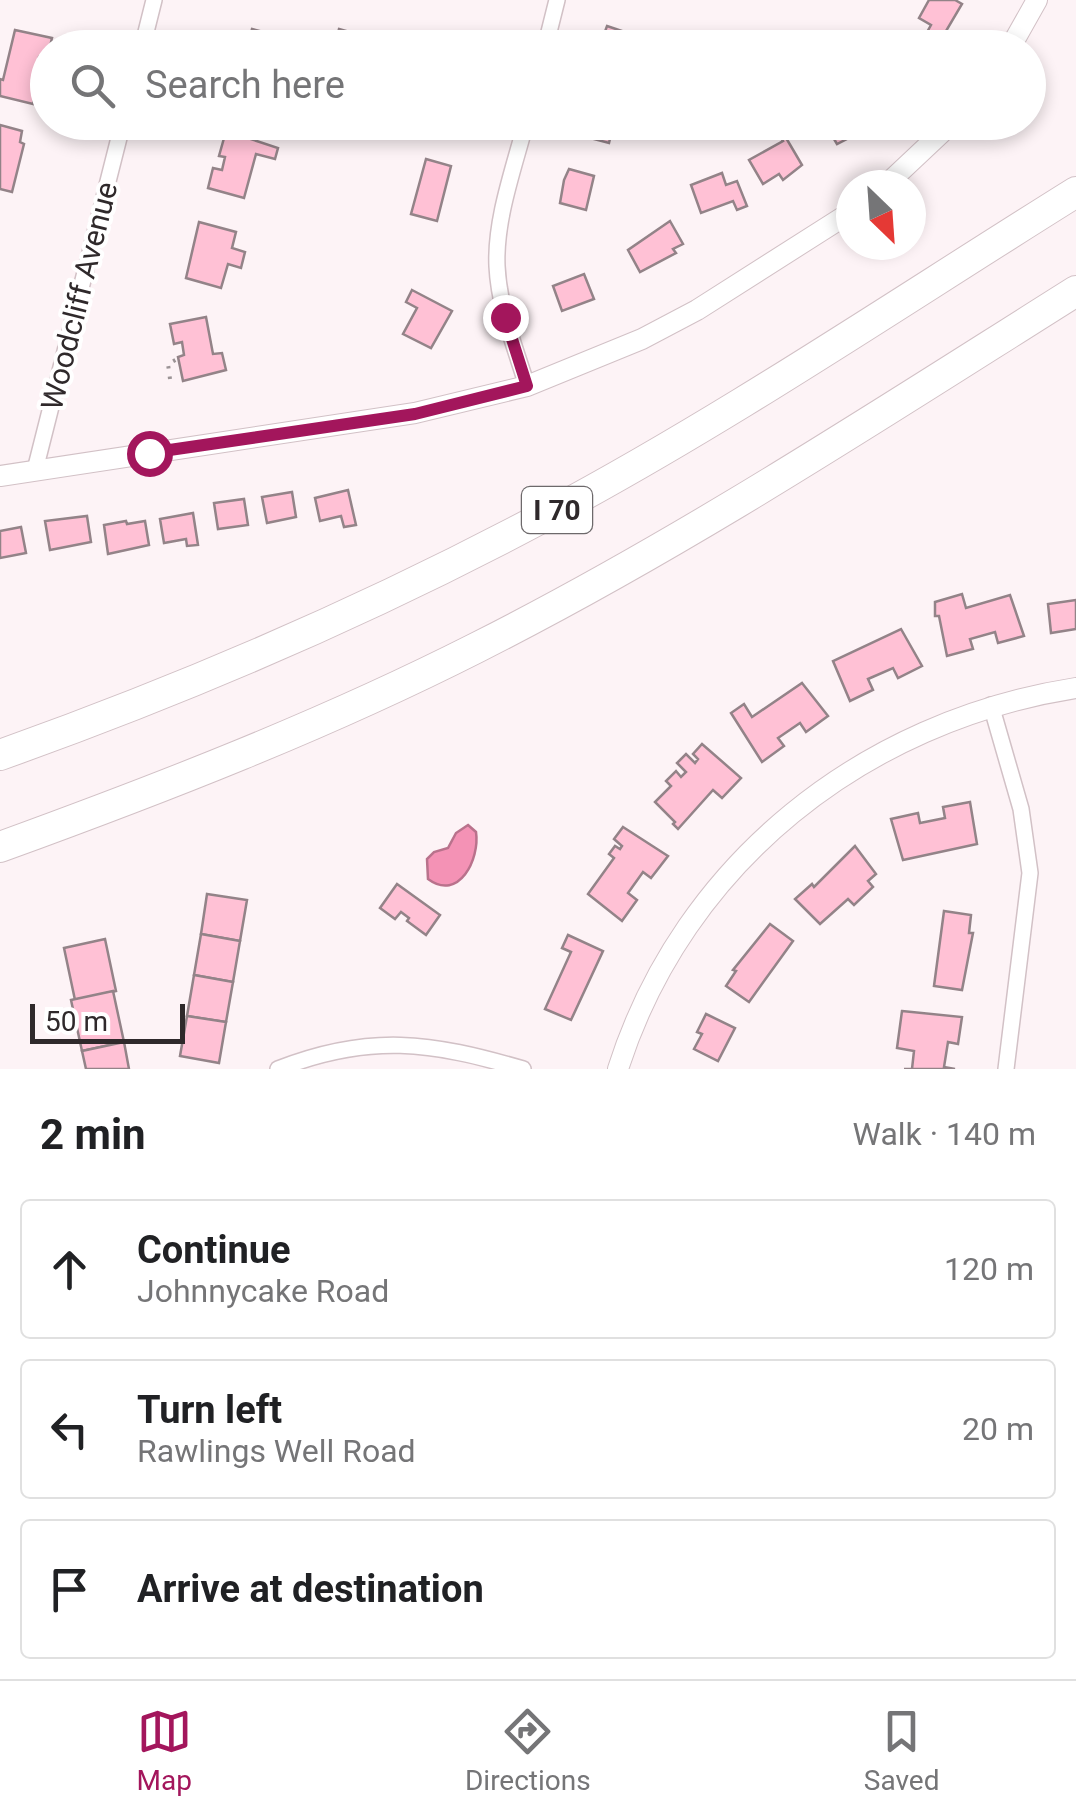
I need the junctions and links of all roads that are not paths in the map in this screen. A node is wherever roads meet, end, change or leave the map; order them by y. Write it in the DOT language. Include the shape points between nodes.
graph roads {
  1 [pos="154,0"];
  2 [pos="557,0"];
  3 [pos="1037,0"];
  4 [pos="146,30"];
  5 [pos="550,30"];
  6 [pos="1020,30"];
  7 [pos="118,140"];
  8 [pos="522,140"];
  9 [pos="934,140"];
  10 [pos="902,170"];
  11 [pos="1076,192"];
  12 [pos="836,222"];
  13 [pos="1076,292"];
  14 [pos="527,386"];
  15 [pos="35,470"];
  16 [pos="0,476"];
  17 [pos="1076,688"];
  18 [pos="991,705"];
  19 [pos="0,755"];
  20 [pos="0,848"];
  21 [pos="278,1069"];
  22 [pos="522,1069"];
  23 [pos="618,1069"];
  24 [pos="1006,1069"];
  1 -- 4 [label="street"];
  2 -- 5 [label="street"];
  3 -- 6 [label="street"];
  7 -- 15 [label="street, Woodcliff Avenue"];
  8 -- 14 [label="street" via="497,262 505,317"];
  9 -- 10 [label="street"];
  11 -- 19 [label="highway, I 70" via="548,514 260,654"];
  12 -- 14 [label="street" via="697,310"];
  13 -- 20 [label="highway" via="688,532 476,648 239,758"];
  14 -- 15 [label="street" via="415,414"];
  15 -- 16 [label="street"];
  17 -- 18 [label="street"];
  18 -- 23 [label="street" via="858,764 762,840 722,880 663,965"];
  18 -- 24 [label="street" via="1021,809 1030,873"];
  21 -- 22 [label="street" via="381,1045 430,1045"];
}
